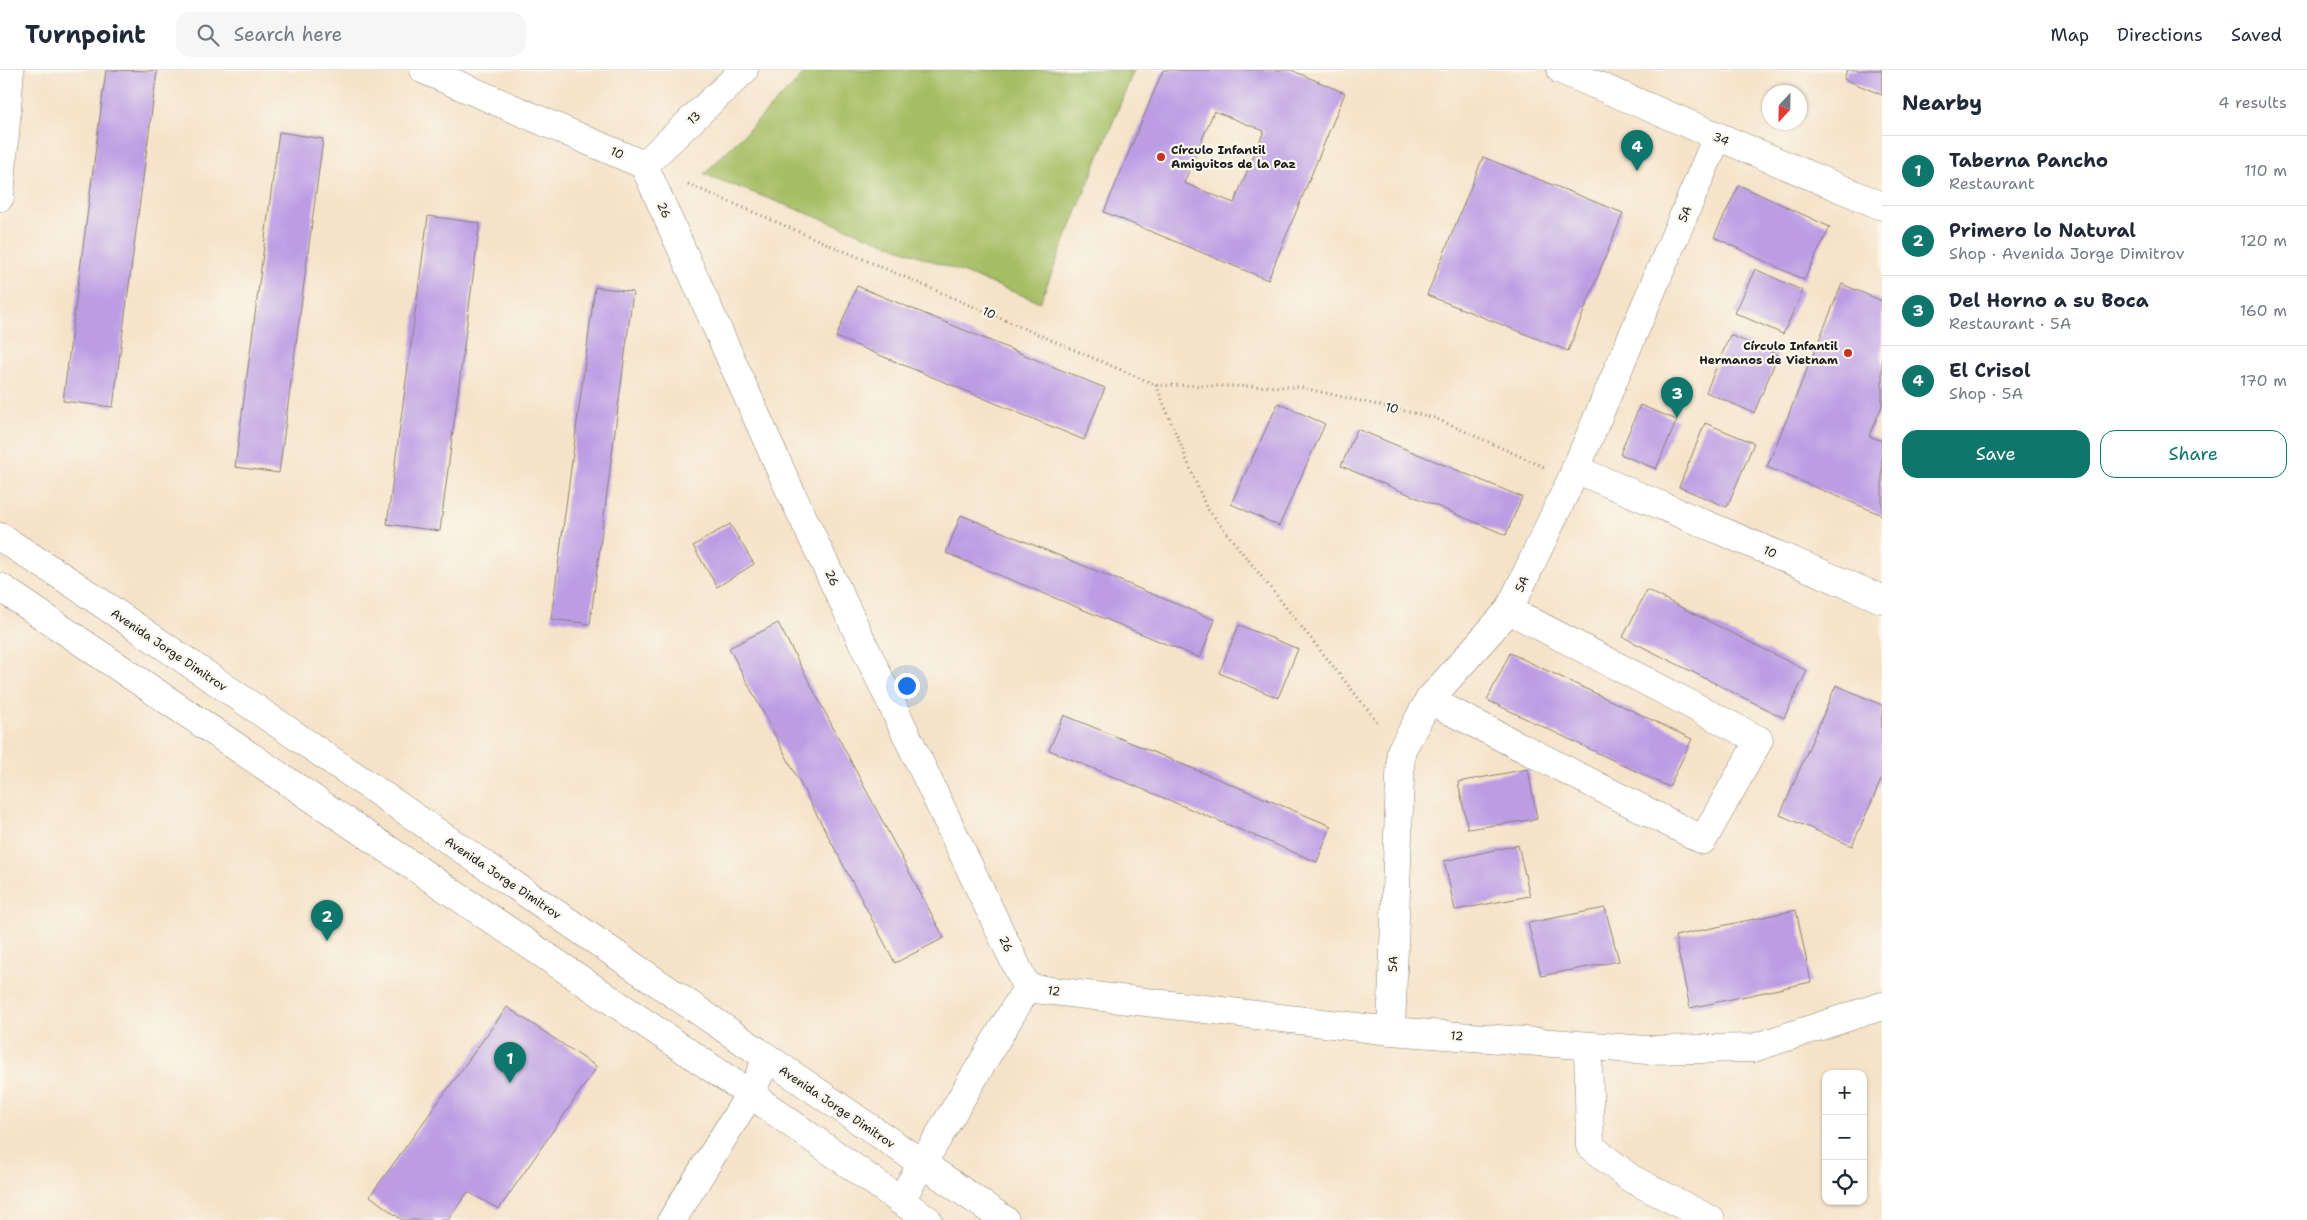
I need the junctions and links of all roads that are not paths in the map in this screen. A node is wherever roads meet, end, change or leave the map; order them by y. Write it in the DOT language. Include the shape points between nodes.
graph roads {
  1 [pos="10,70"];
  2 [pos="424,70"];
  3 [pos="744,70"];
  4 [pos="1561,70"];
  5 [pos="1718,138"];
  6 [pos="644,165"];
  7 [pos="0,197"];
  8 [pos="1882,206"];
  9 [pos="1574,474"];
  10 [pos="0,537"];
  11 [pos="0,587"];
  12 [pos="1882,599"];
  13 [pos="1510,610"];
  14 [pos="1428,700"];
  15 [pos="1027,988"];
  16 [pos="1882,1006"];
  17 [pos="1391,1032"];
  18 [pos="1588,1046"];
  19 [pos="767,1059"];
  20 [pos="750,1094"];
  21 [pos="921,1164"];
  22 [pos="900,1201"];
  23 [pos="672,1220"];
  24 [pos="928,1220"];
  25 [pos="1005,1220"];
  26 [pos="1712,1220"];
  1 -- 7 [label="street"];
  2 -- 6 [label="street, 10"];
  3 -- 6 [label="street, 13"];
  4 -- 5 [label="street, 34"];
  5 -- 8 [label="street, 34"];
  5 -- 9 [label="street, 5A"];
  6 -- 15 [label="street, 26" via="785,480"];
  9 -- 12 [label="street, 10"];
  9 -- 13 [label="street, 5A"];
  10 -- 19 [label="street, Avenida Jorge Dimitrov"];
  11 -- 20 [label="street"];
  13 -- 14 [label="street, 5A"];
  13 -- 14 [label="street" via="1759,740 1702,840"];
  14 -- 17 [label="street, 5A" via="1401,751"];
  15 -- 17 [label="street, 12"];
  15 -- 21 [label="street"];
  16 -- 18 [label="street, 12" via="1753,1048 1647,1050"];
  17 -- 18 [label="street, 12"];
  18 -- 26 [label="street" via="1590,1146 1630,1178"];
  19 -- 20 [label="street"];
  19 -- 21 [label="street, Avenida Jorge Dimitrov"];
  20 -- 22 [label="street"];
  20 -- 23 [label="street"];
  21 -- 22 [label="street"];
  21 -- 25 [label="street, Avenida Jorge Dimitrov"];
  22 -- 24 [label="street"];
}
